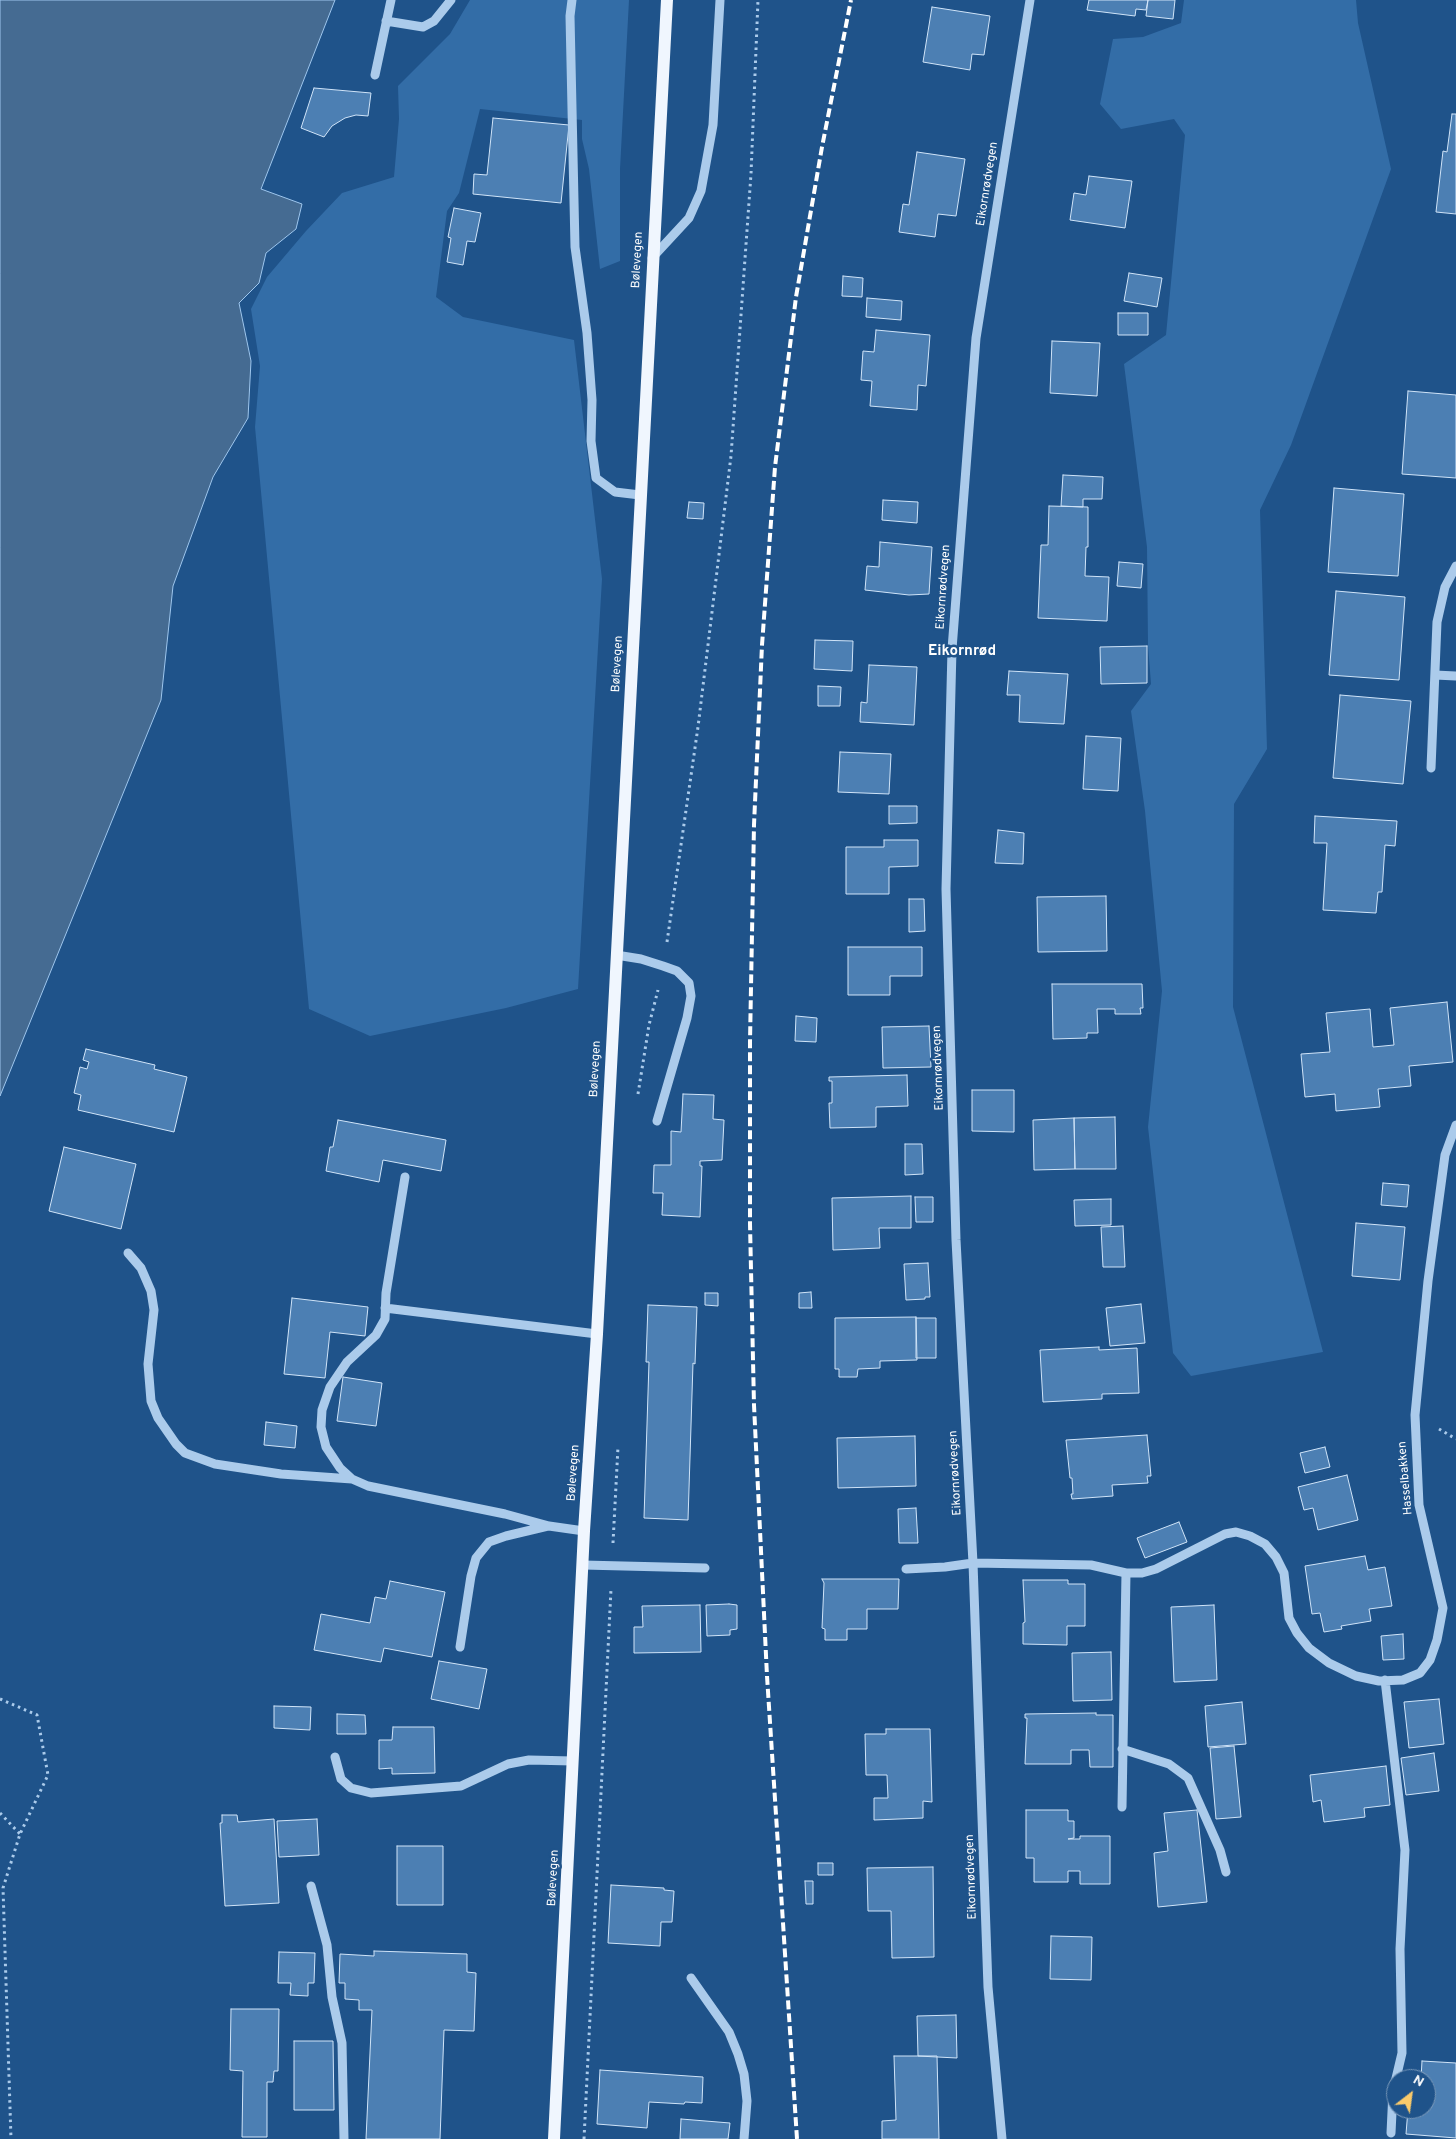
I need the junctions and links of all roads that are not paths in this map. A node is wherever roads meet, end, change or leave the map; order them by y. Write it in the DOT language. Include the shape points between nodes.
graph roads {
  1 [pos="390,0"];
  2 [pos="451,0"];
  3 [pos="572,0"];
  4 [pos="667,0"];
  5 [pos="720,0"];
  6 [pos="1030,0"];
  7 [pos="386,21"];
  8 [pos="375,76"];
  9 [pos="652,258"];
  10 [pos="640,494"];
  11 [pos="1456,566"];
  12 [pos="1435,675"];
  13 [pos="1456,676"];
  14 [pos="1431,768"];
  15 [pos="616,955"];
  16 [pos="658,1121"];
  17 [pos="1456,1126"];
  18 [pos="405,1176"];
  19 [pos="128,1253"];
  20 [pos="385,1308"];
  21 [pos="597,1334"];
  22 [pos="352,1479"];
  23 [pos="549,1526"];
  24 [pos="584,1531"];
  25 [pos="973,1563"];
  26 [pos="582,1565"];
  27 [pos="705,1568"];
  28 [pos="906,1568"];
  29 [pos="1126,1573"];
  30 [pos="460,1647"];
  31 [pos="1385,1680"];
  32 [pos="1122,1749"];
  33 [pos="335,1757"];
  34 [pos="573,1761"];
  35 [pos="1122,1807"];
  36 [pos="1226,1872"];
  37 [pos="311,1886"];
  38 [pos="691,1978"];
  39 [pos="1391,2133"];
  40 [pos="344,2139"];
  41 [pos="554,2139"];
  42 [pos="744,2139"];
  43 [pos="1002,2139"];
  1 -- 7 [label="street"];
  2 -- 7 [label="street" via="434,21 423,27"];
  3 -- 10 [label="street" via="575,246 587,333 592,400 591,441 596,478 615,492"];
  4 -- 9 [label="main road, Bølevegen"];
  5 -- 9 [label="street" via="713,125 701,192 688,218"];
  6 -- 25 [label="street, Eikornrødvegen" via="976,338 952,649 946,889 956,1240"];
  7 -- 8 [label="street"];
  9 -- 10 [label="main road, Bølevegen"];
  10 -- 15 [label="main road, Bølevegen"];
  11 -- 12 [label="street" via="1445,587 1437,622"];
  12 -- 13 [label="street"];
  12 -- 14 [label="street"];
  15 -- 16 [label="street" via="664,966 676,971 689,983 687,1018"];
  15 -- 21 [label="main road, Bølevegen"];
  17 -- 31 [label="street, Hasselbakken" via="1446,1155 1440,1194 1415,1415 1419,1505 1443,1608 1430,1660 1420,1673 1403,1680"];
  18 -- 20 [label="street"];
  19 -- 22 [label="street" via="151,1291 154,1310 148,1364 151,1401 176,1444 186,1453 215,1464 281,1474"];
  20 -- 21 [label="street"];
  20 -- 22 [label="street" via="384,1319 376,1335 347,1362 330,1387 322,1410 321,1428 326,1446 340,1468"];
  21 -- 24 [label="main road, Bølevegen"];
  22 -- 23 [label="street" via="368,1486"];
  23 -- 24 [label="street"];
  23 -- 30 [label="street" via="489,1542 476,1558"];
  24 -- 26 [label="main road, Bølevegen"];
  25 -- 28 [label="street, Hasselbakken"];
  25 -- 29 [label="street, Hasselbakken" via="1091,1565"];
  25 -- 43 [label="street, Eikornrødvegen" via="988,1987"];
  26 -- 27 [label="street"];
  26 -- 34 [label="main road, Bølevegen"];
  29 -- 31 [label="street, Hasselbakken" via="1156,1569 1225,1534 1236,1532 1250,1536 1265,1544 1276,1557 1284,1573 1290,1618 1309,1648 1329,1663 1356,1676"];
  29 -- 32 [label="street"];
  31 -- 39 [label="street" via="1405,1850 1400,1949 1402,2054 1393,2091"];
  32 -- 35 [label="street"];
  32 -- 36 [label="street" via="1169,1764 1188,1778 1220,1850"];
  33 -- 34 [label="street" via="341,1779 351,1788 371,1793 461,1786 508,1764 528,1760"];
  34 -- 41 [label="main road, Bølevegen"];
  37 -- 40 [label="street" via="327,1945 332,1996 342,2043"];
  38 -- 42 [label="street" via="728,2032 738,2054 747,2100"];
}
